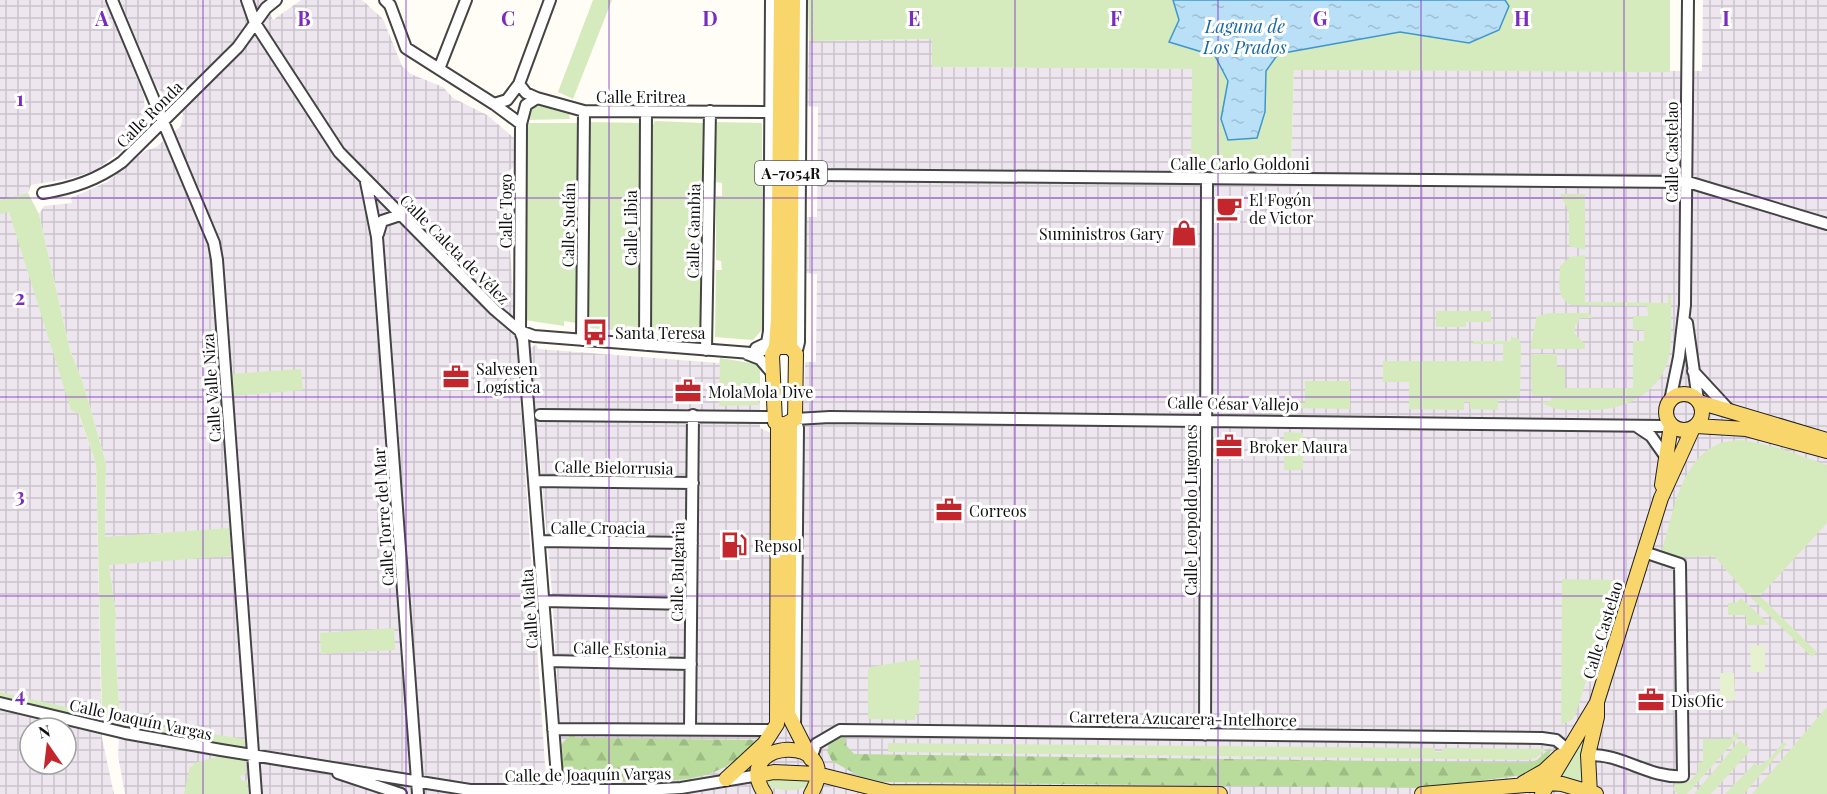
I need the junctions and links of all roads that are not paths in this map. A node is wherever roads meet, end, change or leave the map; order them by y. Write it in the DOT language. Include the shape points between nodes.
graph roads {
  1 [pos="112,0"];
  2 [pos="247,0"];
  3 [pos="276,0"];
  4 [pos="385,0"];
  5 [pos="466,0"];
  6 [pos="550,0"];
  7 [pos="771,0"];
  8 [pos="781,0"];
  9 [pos="793,0"];
  10 [pos="801,0"];
  11 [pos="1688,0"];
  12 [pos="255,23"];
  13 [pos="439,69"];
  14 [pos="519,84"];
  15 [pos="537,99"];
  16 [pos="494,105"];
  17 [pos="585,111"];
  18 [pos="646,111"];
  19 [pos="710,111"];
  20 [pos="770,112"];
  21 [pos="164,121"];
  22 [pos="521,124"];
  23 [pos="799,162"];
  24 [pos="1207,178"];
  25 [pos="365,181"];
  26 [pos="1688,182"];
  27 [pos="43,193"];
  28 [pos="400,215"];
  29 [pos="1827,224"];
  30 [pos="377,237"];
  31 [pos="769,304"];
  32 [pos="1685,305"];
  33 [pos="520,331"];
  34 [pos="777,331"];
  35 [pos="582,340"];
  36 [pos="645,345"];
  37 [pos="776,347"];
  38 [pos="706,350"];
  39 [pos="793,351"];
  40 [pos="744,352"];
  41 [pos="1693,371"];
  42 [pos="772,373"];
  43 [pos="526,399"];
  44 [pos="1670,401"];
  45 [pos="1698,401"];
  46 [pos="1733,414"];
  47 [pos="540,415"];
  48 [pos="693,415"];
  49 [pos="1206,419"];
  50 [pos="784,421"];
  51 [pos="1670,424"];
  52 [pos="1632,425"];
  53 [pos="530,426"];
  54 [pos="1694,427"];
  55 [pos="1827,440"];
  56 [pos="1827,451"];
  57 [pos="1665,456"];
  58 [pos="534,481"];
  59 [pos="693,483"];
  60 [pos="1660,498"];
  61 [pos="539,542"];
  62 [pos="692,543"];
  63 [pos="1644,552"];
  64 [pos="543,601"];
  65 [pos="692,604"];
  66 [pos="548,661"];
  67 [pos="691,664"];
  68 [pos="1597,702"];
  69 [pos="0,703"];
  70 [pos="554,729"];
  71 [pos="690,729"];
  72 [pos="773,730"];
  73 [pos="1205,735"];
  74 [pos="765,744"];
  75 [pos="1567,749"];
  76 [pos="253,755"];
  77 [pos="1588,755"];
  78 [pos="811,759"];
  79 [pos="764,761"];
  80 [pos="312,765"];
  81 [pos="1589,771"];
  82 [pos="817,774"];
  83 [pos="759,775"];
  84 [pos="726,779"];
  85 [pos="1521,784"];
  86 [pos="417,789"];
  87 [pos="1545,789"];
  88 [pos="558,790"];
  89 [pos="1592,793"];
  90 [pos="256,794"];
  91 [pos="401,794"];
  92 [pos="765,794"];
  93 [pos="811,794"];
  94 [pos="1220,794"];
  95 [pos="1422,794"];
  96 [pos="1604,794"];
  1 -- 21 [label="street, Calle Valle Niza"];
  2 -- 12 [label="street, Calle Caleta de Vélez"];
  3 -- 12 [label="street, Calle Ronda"];
  4 -- 13 [label="street" via="406,48"];
  5 -- 13 [label="street"];
  6 -- 14 [label="street"];
  7 -- 20 [label="street"];
  8 -- 34 [label="main road, A-7054R"];
  9 -- 39 [label="main road, A-7054R"];
  10 -- 23 [label="street"];
  11 -- 26 [label="street, Calle Castelao"];
  12 -- 21 [label="street, Calle Ronda" via="238,47"];
  12 -- 25 [label="street, Calle Caleta de Vélez" via="339,152"];
  13 -- 16 [label="street"];
  14 -- 15 [label="street, Calle Eritrea"];
  14 -- 16 [label="street" via="507,100"];
  15 -- 17 [label="street, Calle Eritrea"];
  15 -- 22 [label="street" via="526,105"];
  16 -- 22 [label="street"];
  17 -- 18 [label="street, Calle Eritrea"];
  17 -- 35 [label="street, Calle Sudán"];
  18 -- 19 [label="street, Calle Eritrea"];
  18 -- 36 [label="street, Calle Libia"];
  19 -- 20 [label="street, Calle Eritrea"];
  19 -- 38 [label="street, Calle Gambia"];
  20 -- 31 [label="street"];
  21 -- 27 [label="street, Calle Ronda" via="106,174 74,188"];
  21 -- 76 [label="street, Calle Valle Niza" via="214,243 217,260"];
  22 -- 33 [label="street, Calle Togo"];
  23 -- 24 [label="street, Calle Carlo Goldoni" via="806,174 816,175"];
  23 -- 39 [label="street" via="799,342"];
  24 -- 26 [label="street, Calle Carlo Goldoni"];
  24 -- 49 [label="street, Calle Leopoldo Lugones"];
  25 -- 28 [label="street, Calle Caleta de Vélez"];
  25 -- 30 [label="street, Calle Torre del Mar"];
  26 -- 29 [label="street, Calle Carlo Goldoni"];
  26 -- 32 [label="street, Calle Castelao"];
  28 -- 30 [label="street" via="382,221"];
  28 -- 33 [label="street, Calle Caleta de Vélez"];
  30 -- 86 [label="street, Calle Torre del Mar"];
  31 -- 34 [label="street"];
  31 -- 40 [label="street" via="767,343"];
  32 -- 41 [label="street, Calle Castelao"];
  32 -- 44 [label="street, Calle Castelao"];
  33 -- 35 [label="street"];
  33 -- 43 [label="street, Calle Malta"];
  34 -- 37 [label="main road, A-7054R"];
  35 -- 36 [label="street"];
  36 -- 38 [label="street"];
  37 -- 39 [label="main road"];
  37 -- 40 [label="street"];
  37 -- 42 [label="main road, A-7054R"];
  38 -- 40 [label="street"];
  39 -- 50 [label="main road, A-7054R"];
  40 -- 42 [label="street" via="759,359"];
  41 -- 45 [label="street, Calle Castelao"];
  41 -- 46 [label="street"];
  42 -- 50 [label="main road, A-7054R"];
  43 -- 47 [label="street"];
  43 -- 53 [label="street, Calle Malta"];
  44 -- 45 [label="main road" via="1686,394"];
  44 -- 51 [label="main road" via="1666,412"];
  45 -- 46 [label="main road"];
  45 -- 54 [label="main road" via="1702,417"];
  46 -- 55 [label="main road"];
  47 -- 48 [label="street, Calle César Vallejo"];
  47 -- 53 [label="street"];
  48 -- 50 [label="street, Calle César Vallejo"];
  48 -- 59 [label="street, Calle Bulgaria"];
  49 -- 50 [label="street, Calle César Vallejo" via="830,417"];
  49 -- 52 [label="street, Calle César Vallejo"];
  49 -- 73 [label="street, Calle Leopoldo Lugones"];
  50 -- 72 [label="main road" via="778,714"];
  50 -- 78 [label="main road" via="788,714"];
  51 -- 52 [label="street, Calle César Vallejo"];
  51 -- 54 [label="main road" via="1685,430"];
  51 -- 57 [label="main road, Calle Castelao"];
  52 -- 57 [label="street" via="1651,436"];
  53 -- 58 [label="street, Calle Malta"];
  54 -- 56 [label="main road" via="1746,429"];
  54 -- 60 [label="main road, Calle Castelao"];
  57 -- 60 [label="main road, Calle Castelao"];
  58 -- 59 [label="street, Calle Bielorrusia"];
  58 -- 61 [label="street, Calle Malta"];
  59 -- 62 [label="street, Calle Bulgaria"];
  60 -- 63 [label="main road, Calle Castelao"];
  61 -- 62 [label="street, Calle Croacia"];
  61 -- 64 [label="street, Calle Malta"];
  62 -- 65 [label="street, Calle Bulgaria"];
  63 -- 68 [label="main road, Calle Castelao"];
  63 -- 77 [label="street" via="1680,564 1683,776 1670,777 1606,756"];
  64 -- 65 [label="street"];
  64 -- 66 [label="street, Calle Malta"];
  65 -- 67 [label="street, Calle Bulgaria"];
  66 -- 67 [label="street, Calle Estonia"];
  66 -- 70 [label="street, Calle Malta"];
  67 -- 71 [label="street, Calle Bulgaria"];
  68 -- 75 [label="main road, Calle Castelao"];
  68 -- 77 [label="main road, Calle Castelao"];
  69 -- 76 [label="street, Calle Joaquín Vargas" via="104,728"];
  70 -- 71 [label="street"];
  70 -- 88 [label="street, Calle Malta"];
  71 -- 72 [label="street"];
  72 -- 74 [label="main road"];
  73 -- 75 [label="street, Carretera Azucarera-Intelhorce" via="1542,738 1556,740"];
  73 -- 78 [label="street, Carretera Azucarera-Intelhorce" via="840,730 816,744"];
  74 -- 79 [label="main road"];
  74 -- 84 [label="main road"];
  75 -- 85 [label="main road" via="1544,771"];
  75 -- 87 [label="main road, Calle Castelao"];
  76 -- 80 [label="street, Calle Joaquín Vargas"];
  76 -- 90 [label="street, Calle Valle Niza"];
  77 -- 81 [label="main road, Calle Castelao"];
  78 -- 79 [label="main road" via="787,747"];
  78 -- 82 [label="main road"];
  79 -- 83 [label="main road"];
  80 -- 86 [label="street, Calle Joaquín Vargas"];
  80 -- 91 [label="street, Calle Joaquín Vargas"];
  81 -- 89 [label="main road, Calle Castelao"];
  81 -- 96 [label="main road"];
  82 -- 83 [label="main road"];
  82 -- 93 [label="main road"];
  82 -- 94 [label="main road" via="890,792"];
  83 -- 84 [label="street, Calle de Joaquín Vargas"];
  83 -- 92 [label="main road"];
  84 -- 88 [label="street, Calle de Joaquín Vargas" via="681,788"];
  85 -- 87 [label="main road"];
  85 -- 95 [label="main road"];
  86 -- 88 [label="street, Calle de Joaquín Vargas"];
  87 -- 89 [label="main road"];
}
